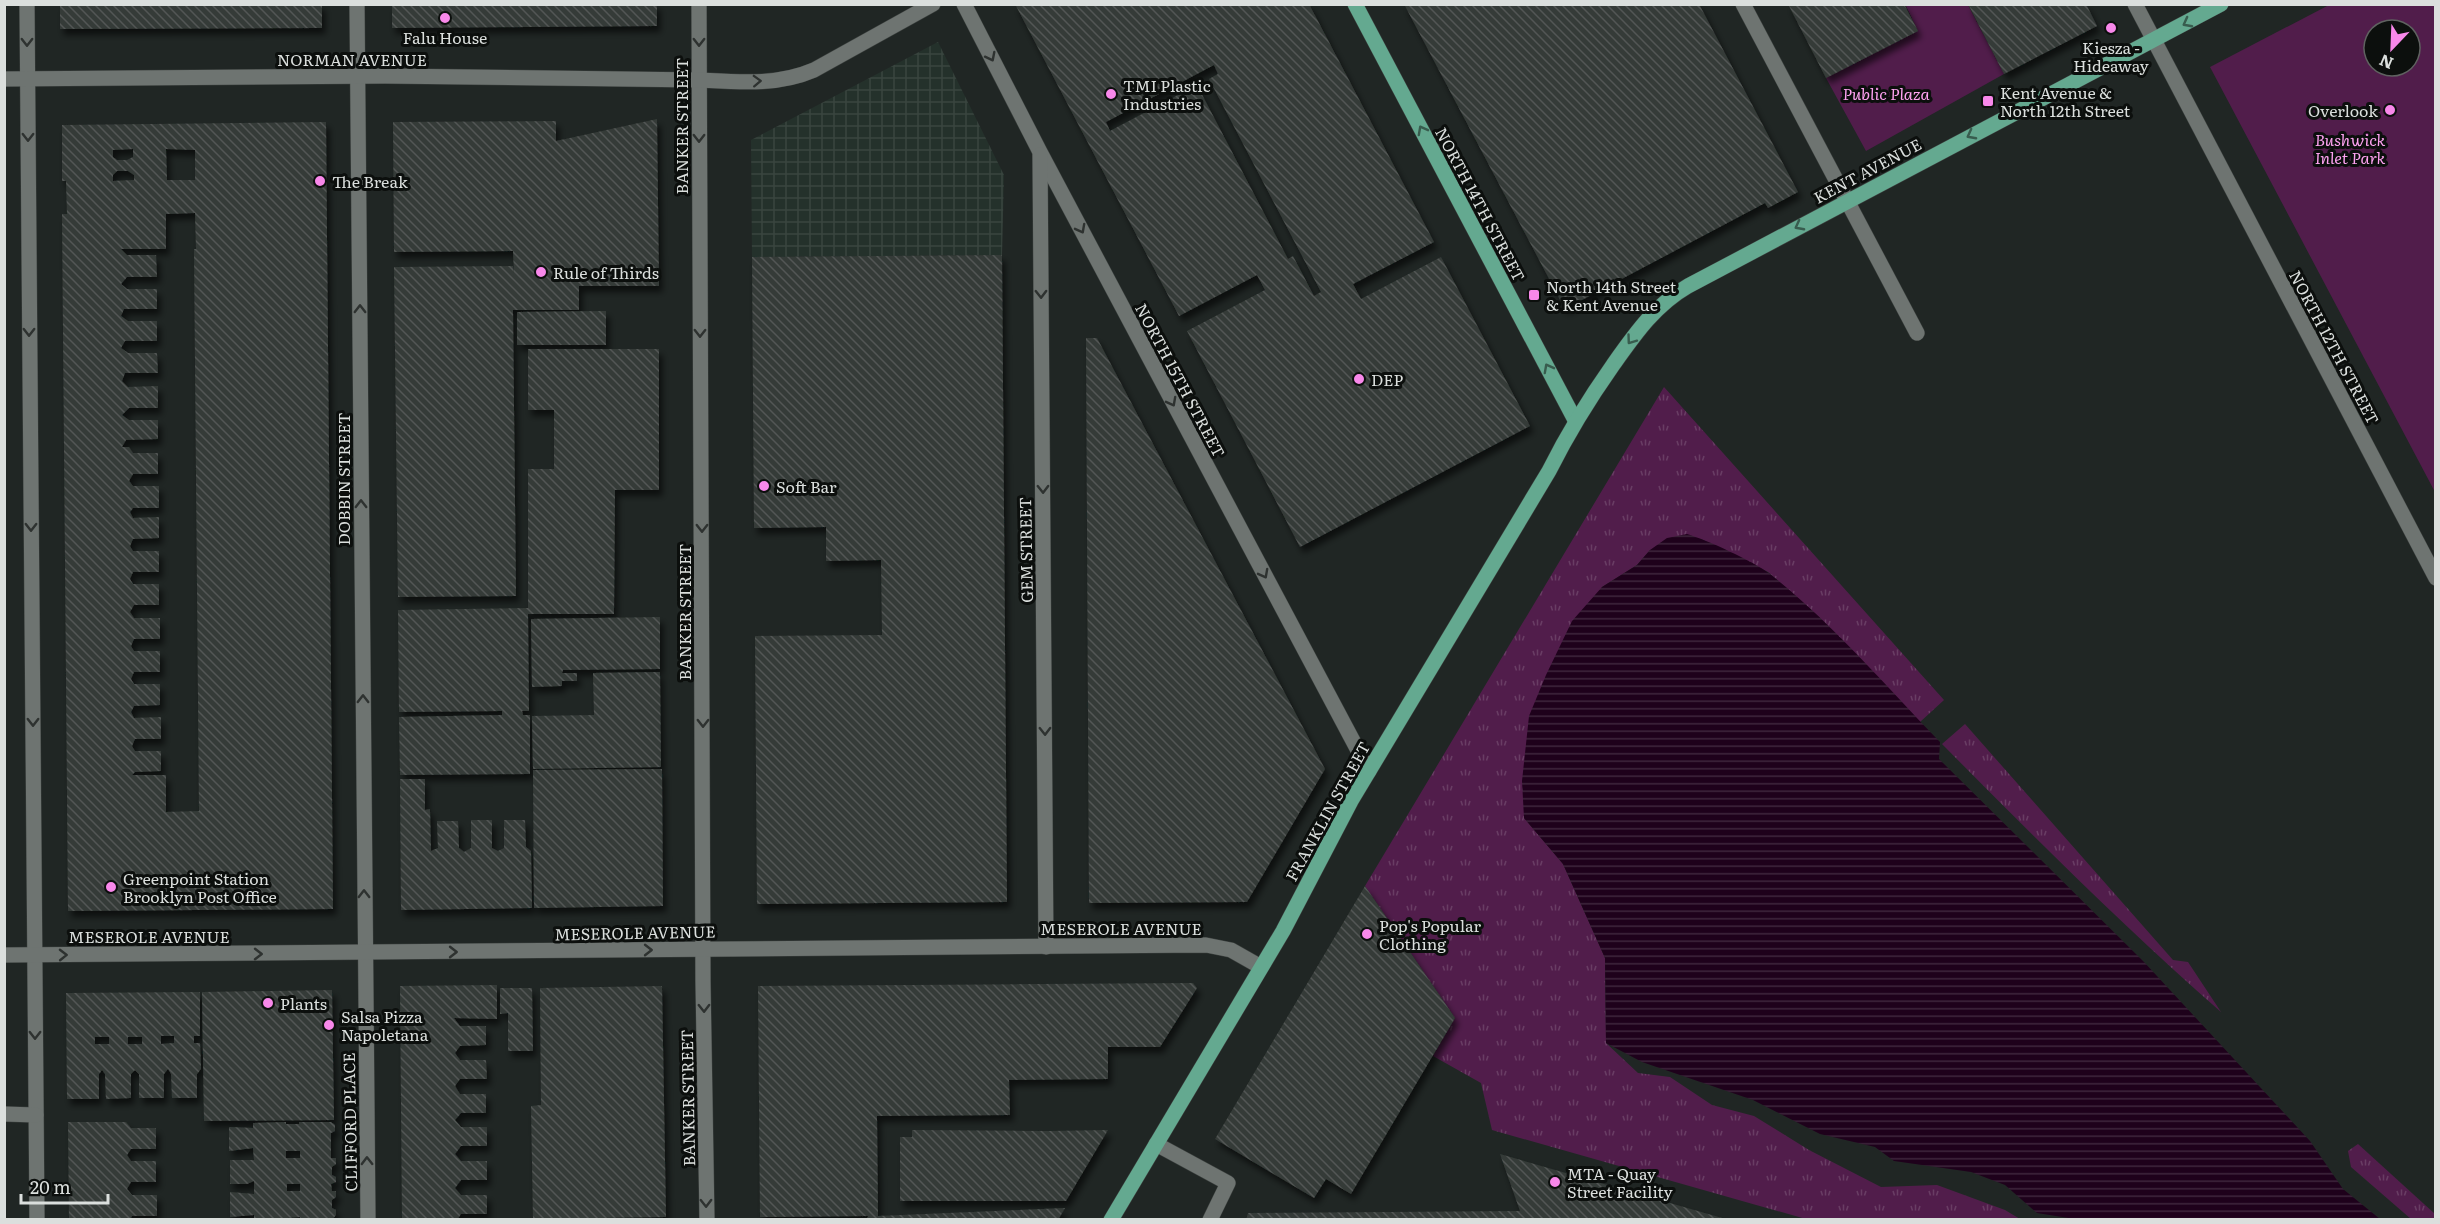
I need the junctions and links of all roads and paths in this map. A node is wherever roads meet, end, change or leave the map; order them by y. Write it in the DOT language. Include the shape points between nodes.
graph roads {
  1 [pos="27,4"];
  2 [pos="357,4"];
  3 [pos="699,4"];
  4 [pos="933,4"];
  5 [pos="964,4"];
  6 [pos="1355,4"];
  7 [pos="1743,4"];
  8 [pos="2135,4"];
  9 [pos="2221,4"];
  10 [pos="2153,40"];
  11 [pos="358,76"];
  12 [pos="4,79"];
  13 [pos="27,79"];
  14 [pos="699,80"];
  15 [pos="1040,152"];
  16 [pos="1846,201"];
  17 [pos="1917,333"];
  18 [pos="1575,420"];
  19 [pos="2436,578"];
  20 [pos="1369,771"];
  21 [pos="1046,947"];
  22 [pos="704,950"];
  23 [pos="365,952"];
  24 [pos="4,955"];
  25 [pos="35,956"];
  26 [pos="1261,967"];
  27 [pos="4,1114"];
  28 [pos="36,1115"];
  29 [pos="1156,1144"];
  30 [pos="37,1220"];
  31 [pos="368,1220"];
  32 [pos="707,1220"];
  33 [pos="1111,1220"];
  34 [pos="1209,1220"];
  1 -- 13 [label="street, one-way"];
  2 -- 11 [label="street, DOBBIN STREET"];
  3 -- 14 [label="street, BANKER STREET, one-way"];
  14 -- 4 [label="street, NORMAN AVENUE, one-way" via="796,78"];
  5 -- 15 [label="street, NORTH 15TH STREET, one-way"];
  18 -- 6 [label="main road, NORTH 14TH STREET, one-way"];
  7 -- 16 [label="street"];
  8 -- 10 [label="street"];
  9 -- 10 [label="main road, KENT AVENUE, one-way"];
  10 -- 16 [label="main road, KENT AVENUE, one-way"];
  10 -- 19 [label="street, NORTH 12TH STREET"];
  11 -- 13 [label="street, NORMAN AVENUE"];
  11 -- 14 [label="street, NORMAN AVENUE"];
  23 -- 11 [label="street, DOBBIN STREET, one-way"];
  12 -- 13 [label="street, NORMAN AVENUE"];
  13 -- 25 [label="street, one-way"];
  14 -- 22 [label="street, BANKER STREET, one-way"];
  15 -- 20 [label="street, NORTH 15TH STREET, one-way"];
  15 -- 21 [label="street, GEM STREET, one-way"];
  16 -- 17 [label="street"];
  16 -- 18 [label="main road, KENT AVENUE, one-way" via="1663,303 1641,326"];
  18 -- 20 [label="main road, FRANKLIN STREET" via="1549,471"];
  20 -- 26 [label="main road, FRANKLIN STREET"];
  21 -- 22 [label="street, MESEROLE AVENUE"];
  21 -- 26 [label="street, MESEROLE AVENUE" via="1206,945 1231,950"];
  23 -- 22 [label="street, MESEROLE AVENUE, one-way"];
  22 -- 32 [label="street, BANKER STREET, one-way"];
  25 -- 23 [label="street, MESEROLE AVENUE, one-way"];
  31 -- 23 [label="street, CLIFFORD PLACE, one-way"];
  24 -- 25 [label="street, MESEROLE AVENUE"];
  25 -- 28 [label="street, one-way"];
  26 -- 29 [label="main road, FRANKLIN STREET"];
  27 -- 28 [label="street"];
  28 -- 30 [label="street"];
  29 -- 33 [label="main road, FRANKLIN STREET"];
  29 -- 34 [label="street" via="1228,1184"];
}
